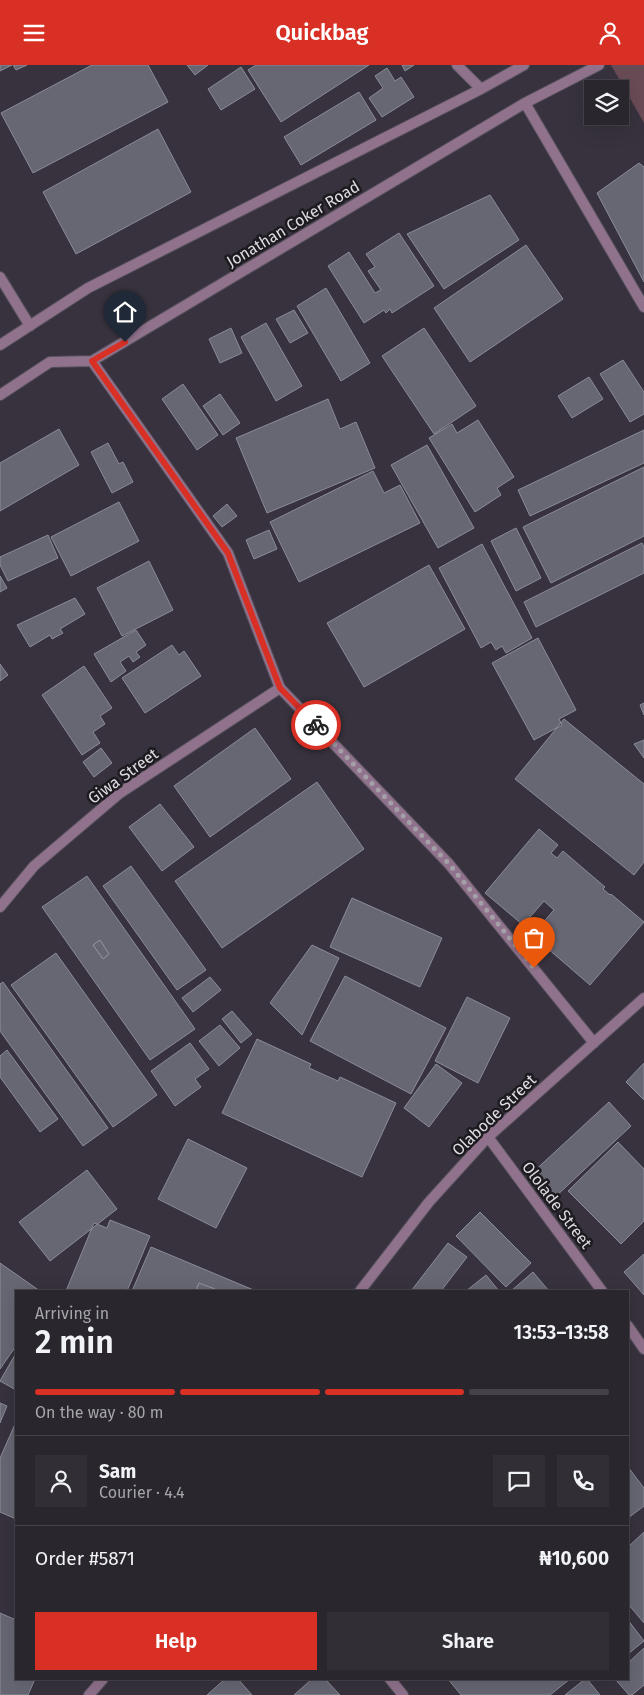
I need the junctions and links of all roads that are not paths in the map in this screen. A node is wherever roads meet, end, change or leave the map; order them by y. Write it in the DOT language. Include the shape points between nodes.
graph roads {
  1 [pos="457,65"];
  2 [pos="524,65"];
  3 [pos="599,65"];
  4 [pos="481,89"];
  5 [pos="525,103"];
  6 [pos="0,277"];
  7 [pos="644,307"];
  8 [pos="30,326"];
  9 [pos="0,345"];
  10 [pos="92,361"];
  11 [pos="0,395"];
  12 [pos="280,688"];
  13 [pos="0,907"];
  14 [pos="644,998"];
  15 [pos="594,1043"];
  16 [pos="488,1137"];
  17 [pos="361,1290"];
  18 [pos="601,1290"];
  19 [pos="629,1327"];
  20 [pos="644,1349"];
  21 [pos="102,1680"];
  22 [pos="391,1680"];
  23 [pos="90,1695"];
  24 [pos="403,1695"];
  1 -- 4 [label="street"];
  2 -- 4 [label="street, Jonathan Coker Road"];
  3 -- 5 [label="street, Jonathan Coker Road"];
  4 -- 8 [label="street, Jonathan Coker Road" via="88,288"];
  5 -- 7 [label="street"];
  5 -- 10 [label="street, Jonathan Coker Road"];
  6 -- 8 [label="street"];
  8 -- 9 [label="street, Jonathan Coker Road"];
  10 -- 11 [label="street, Jonathan Coker Road" via="50,362"];
  10 -- 12 [label="street" via="228,553"];
  12 -- 13 [label="street, Giwa Street" via="120,793 34,866"];
  12 -- 15 [label="street" via="449,864"];
  14 -- 15 [label="street, Olabode Street"];
  15 -- 16 [label="street, Olabode Street"];
  16 -- 17 [label="street, Olabode Street" via="430,1202"];
  16 -- 18 [label="street, Ololade Street"];
  19 -- 20 [label="street"];
  21 -- 23 [label="street"];
  22 -- 24 [label="street"];
}
